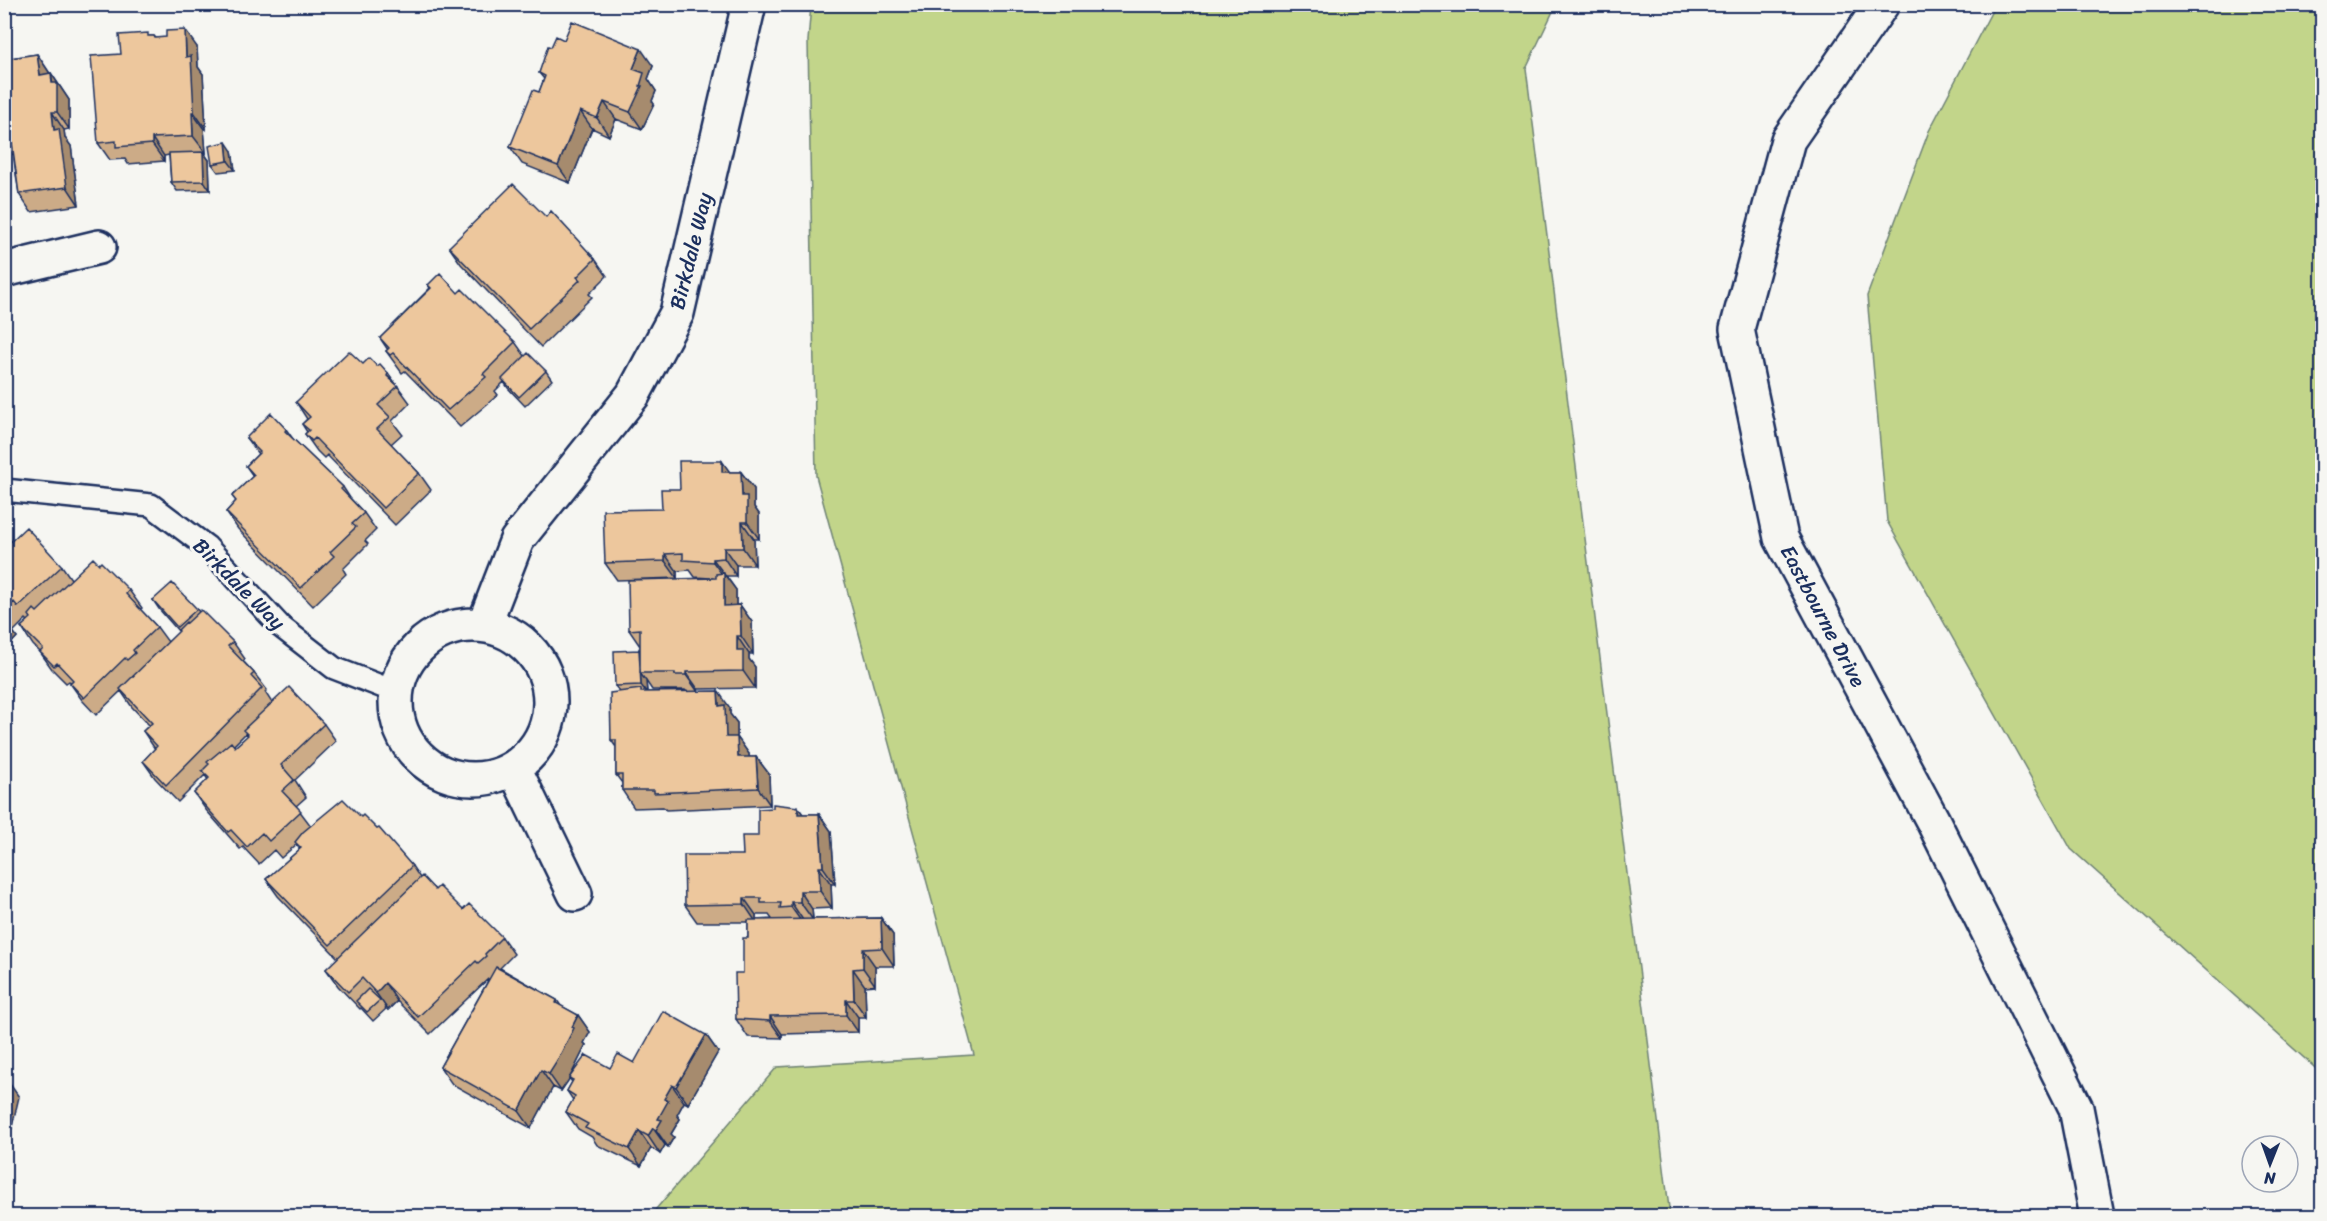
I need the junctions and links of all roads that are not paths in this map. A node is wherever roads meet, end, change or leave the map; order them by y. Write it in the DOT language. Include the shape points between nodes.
graph roads {
  1 [pos="749,4"];
  2 [pos="1882,4"];
  3 [pos="99,247"];
  4 [pos="4,270"];
  5 [pos="4,490"];
  6 [pos="484,625"];
  7 [pos="396,692"];
  8 [pos="514,768"];
  9 [pos="575,894"];
  10 [pos="2097,1216"];
  1 -- 6 [label="street, Birkdale Way" via="677,313 633,396 517,540"];
  2 -- 10 [label="street, Eastbourne Drive" via="1788,140 1737,329 1781,538 1933,821 2076,1108"];
  3 -- 4 [label="street"];
  5 -- 7 [label="lane, Birkdale Way" via="151,505 207,547 280,626 334,668"];
  6 -- 7 [label="street" via="463,624 426,640 411,654"];
  6 -- 8 [label="street" via="507,631 527,645 542,664 550,686 551,710 545,733 532,753"];
  7 -- 8 [label="street" via="401,729 423,761 457,778 496,776"];
  8 -- 9 [label="street"];
}
